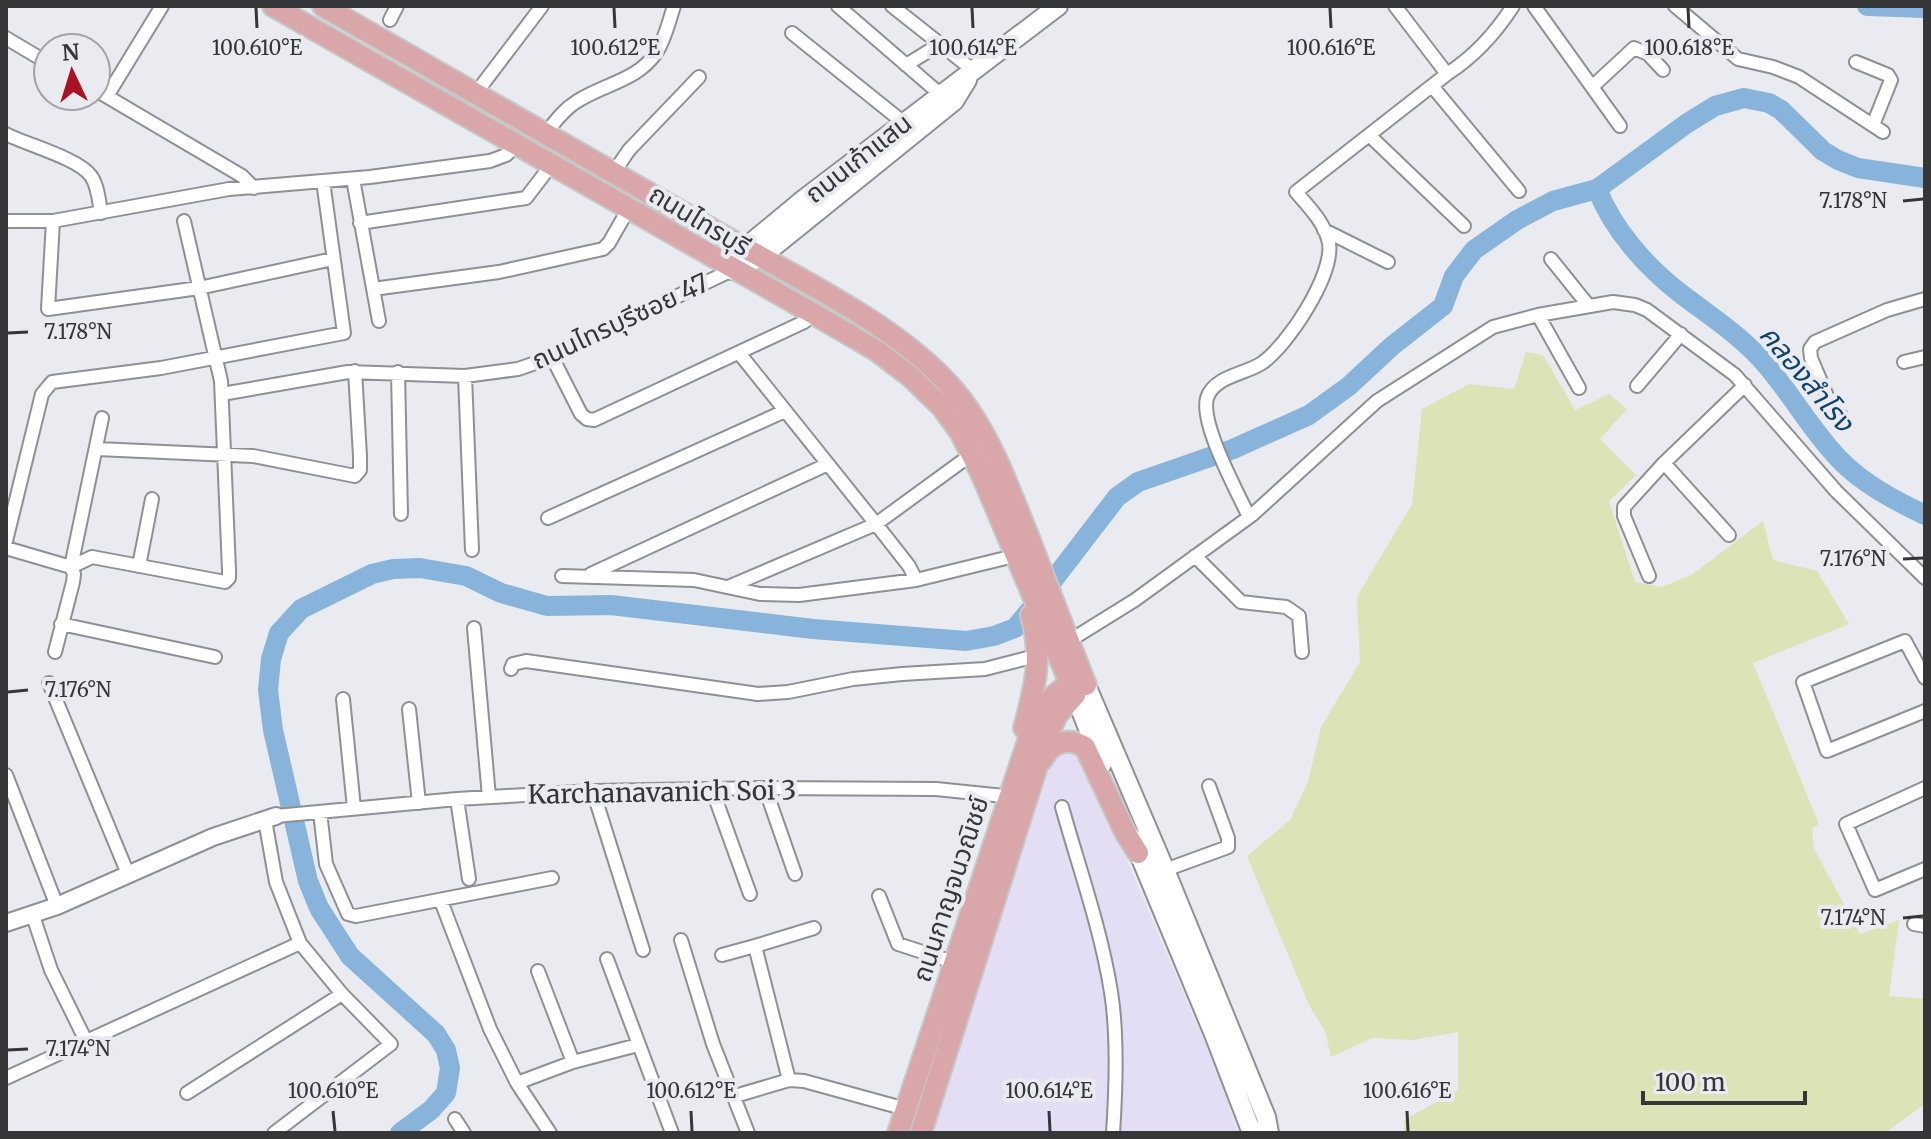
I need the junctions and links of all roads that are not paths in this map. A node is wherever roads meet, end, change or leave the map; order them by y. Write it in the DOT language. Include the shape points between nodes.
graph roads {
  1 [pos="162,6"];
  2 [pos="273,6"];
  3 [pos="323,6"];
  4 [pos="397,6"];
  5 [pos="542,6"];
  6 [pos="674,6"];
  7 [pos="838,6"];
  8 [pos="892,6"];
  9 [pos="1058,6"];
  10 [pos="1395,6"];
  11 [pos="1513,6"];
  12 [pos="1534,6"];
  13 [pos="1675,6"];
  14 [pos="390,20"];
  15 [pos="792,33"];
  16 [pos="6,38"];
  17 [pos="940,44"];
  18 [pos="32,53"];
  19 [pos="1856,62"];
  20 [pos="906,65"];
  21 [pos="973,70"];
  22 [pos="1663,70"];
  23 [pos="1447,74"];
  24 [pos="112,77"];
  25 [pos="699,77"];
  26 [pos="1432,86"];
  27 [pos="1592,87"];
  28 [pos="476,93"];
  29 [pos="940,94"];
  30 [pos="112,99"];
  31 [pos="904,123"];
  32 [pos="1620,126"];
  33 [pos="546,133"];
  34 [pos="6,134"];
  35 [pos="1370,136"];
  36 [pos="517,145"];
  37 [pos="552,164"];
  38 [pos="614,172"];
  39 [pos="353,179"];
  40 [pos="323,181"];
  41 [pos="254,188"];
  42 [pos="1519,191"];
  43 [pos="629,208"];
  44 [pos="101,213"];
  45 [pos="6,221"];
  46 [pos="53,221"];
  47 [pos="184,221"];
  48 [pos="360,223"];
  49 [pos="1464,226"];
  50 [pos="1324,230"];
  51 [pos="754,252"];
  52 [pos="333,259"];
  53 [pos="1551,259"];
  54 [pos="1388,262"];
  55 [pos="732,270"];
  56 [pos="199,288"];
  57 [pos="373,289"];
  58 [pos="1925,299"];
  59 [pos="1588,305"];
  60 [pos="814,314"];
  61 [pos="1538,315"];
  62 [pos="379,321"];
  63 [pos="1681,334"];
  64 [pos="739,353"];
  65 [pos="552,357"];
  66 [pos="1925,357"];
  67 [pos="218,358"];
  68 [pos="1904,362"];
  69 [pos="355,371"];
  70 [pos="398,372"];
  71 [pos="465,376"];
  72 [pos="1745,385"];
  73 [pos="1637,386"];
  74 [pos="1579,388"];
  75 [pos="222,394"];
  76 [pos="785,411"];
  77 [pos="1841,416"];
  78 [pos="102,418"];
  79 [pos="97,449"];
  80 [pos="226,453"];
  81 [pos="972,454"];
  82 [pos="1664,463"];
  83 [pos="828,464"];
  84 [pos="152,499"];
  85 [pos="401,514"];
  86 [pos="1249,517"];
  87 [pos="548,518"];
  88 [pos="876,524"];
  89 [pos="1729,535"];
  90 [pos="6,541"];
  91 [pos="6,548"];
  92 [pos="472,550"];
  93 [pos="1195,556"];
  94 [pos="1016,559"];
  95 [pos="139,566"];
  96 [pos="71,567"];
  97 [pos="562,576"];
  98 [pos="588,576"];
  99 [pos="1649,576"];
  100 [pos="1925,578"];
  101 [pos="916,580"];
  102 [pos="728,587"];
  103 [pos="61,624"];
  104 [pos="474,628"];
  105 [pos="1059,638"];
  106 [pos="55,652"];
  107 [pos="1302,652"];
  108 [pos="1039,655"];
  109 [pos="215,657"];
  110 [pos="511,669"];
  111 [pos="1925,678"];
  112 [pos="49,683"];
  113 [pos="1078,686"];
  114 [pos="343,699"];
  115 [pos="409,709"];
  116 [pos="1925,711"];
  117 [pos="6,775"];
  118 [pos="1034,777"];
  119 [pos="1209,786"];
  120 [pos="765,788"];
  121 [pos="1925,788"];
  122 [pos="712,789"];
  123 [pos="593,791"];
  124 [pos="1004,796"];
  125 [pos="489,797"];
  126 [pos="457,799"];
  127 [pos="419,803"];
  128 [pos="1062,807"];
  129 [pos="354,808"];
  130 [pos="320,812"];
  131 [pos="271,818"];
  132 [pos="993,840"];
  133 [pos="1138,853"];
  134 [pos="1925,869"];
  135 [pos="1165,870"];
  136 [pos="128,874"];
  137 [pos="795,874"];
  138 [pos="552,878"];
  139 [pos="469,879"];
  140 [pos="750,894"];
  141 [pos="879,896"];
  142 [pos="441,901"];
  143 [pos="57,906"];
  144 [pos="32,913"];
  145 [pos="6,923"];
  146 [pos="814,928"];
  147 [pos="681,940"];
  148 [pos="300,943"];
  149 [pos="755,946"];
  150 [pos="643,950"];
  151 [pos="722,955"];
  152 [pos="607,959"];
  153 [pos="953,962"];
  154 [pos="538,971"];
  155 [pos="342,994"];
  156 [pos="86,1041"];
  157 [pos="638,1045"];
  158 [pos="573,1062"];
  159 [pos="6,1078"];
  160 [pos="789,1080"];
  161 [pos="517,1083"];
  162 [pos="187,1093"];
  163 [pos="735,1096"];
  164 [pos="906,1109"];
  165 [pos="455,1119"];
  166 [pos="274,1133"];
  167 [pos="464,1133"];
  168 [pos="550,1133"];
  169 [pos="672,1133"];
  170 [pos="748,1133"];
  171 [pos="898,1133"];
  172 [pos="921,1133"];
  173 [pos="1113,1133"];
  174 [pos="1252,1133"];
  175 [pos="1269,1133"];
  1 -- 24 [label="street"];
  2 -- 36 [label="main road, ถนนไทรบุรี"];
  3 -- 28 [label="main road, ถนนไทรบุรี"];
  4 -- 14 [label="street"];
  5 -- 28 [label="street"];
  6 -- 33 [label="street" via="659,49 646,65 626,80 575,102"];
  7 -- 20 [label="street"];
  8 -- 17 [label="street"];
  9 -- 21 [label="main road, ถนนเก้าแสน"];
  10 -- 23 [label="street"];
  11 -- 23 [label="street" via="1483,47"];
  12 -- 27 [label="street"];
  13 -- 19 [label="street" via="1738,59 1799,77 1878,129 1891,80"];
  15 -- 31 [label="street"];
  16 -- 18 [label="street"];
  17 -- 20 [label="street"];
  17 -- 21 [label="street"];
  20 -- 29 [label="street"];
  21 -- 29 [label="main road, ถนนเก้าแสน"];
  21 -- 51 [label="main road, ถนนเก้าแสน" via="954,101"];
  22 -- 27 [label="street" via="1634,48"];
  23 -- 26 [label="street"];
  25 -- 38 [label="street"];
  26 -- 35 [label="street"];
  26 -- 42 [label="street"];
  27 -- 32 [label="street"];
  28 -- 33 [label="main road, ถนนไทรบุรี"];
  29 -- 31 [label="main road, ถนนเก้าแสน"];
  30 -- 41 [label="street"];
  31 -- 51 [label="main road, ถนนเก้าแสน"];
  33 -- 38 [label="main road, ถนนไทรบุรี"];
  34 -- 44 [label="street" via="90,173"];
  35 -- 49 [label="street"];
  35 -- 50 [label="street" via="1296,192"];
  36 -- 37 [label="main road, ถนนไทรบุรี"];
  36 -- 39 [label="street" via="490,161"];
  37 -- 43 [label="main road, ถนนไทรบุรี"];
  37 -- 48 [label="street" via="526,198"];
  38 -- 51 [label="main road, ถนนไทรบุรี"];
  39 -- 40 [label="street"];
  39 -- 48 [label="street"];
  40 -- 41 [label="street"];
  40 -- 52 [label="street"];
  41 -- 44 [label="street"];
  43 -- 55 [label="main road, ถนนไทรบุรี"];
  43 -- 57 [label="street" via="603,249 499,272"];
  44 -- 46 [label="street"];
  45 -- 46 [label="street"];
  46 -- 56 [label="street" via="48,309"];
  47 -- 56 [label="street"];
  48 -- 57 [label="street"];
  50 -- 54 [label="street"];
  50 -- 86 [label="street" via="1327,263 1293,330 1262,363 1221,382 1208,395 1213,440"];
  51 -- 55 [label="main road"];
  51 -- 105 [label="main road, ถนนไทรบุรี" via="886,332 945,379 965,403 987,438 1037,553"];
  52 -- 56 [label="street"];
  52 -- 67 [label="street" via="344,333"];
  53 -- 59 [label="street"];
  55 -- 60 [label="main road, ถนนไทรบุรี"];
  55 -- 65 [label="street, ถนนไทรบุรีซอย 47"];
  56 -- 67 [label="street"];
  57 -- 62 [label="street"];
  58 -- 77 [label="street" via="1815,342 1811,358 1835,415"];
  59 -- 61 [label="street"];
  59 -- 63 [label="street" via="1635,305"];
  60 -- 64 [label="street"];
  60 -- 81 [label="main road, ถนนไทรบุรี" via="911,377 941,406"];
  61 -- 74 [label="street"];
  61 -- 86 [label="street" via="1493,327 1394,389"];
  63 -- 72 [label="street"];
  63 -- 73 [label="street"];
  64 -- 65 [label="street" via="594,420 581,414"];
  64 -- 76 [label="street"];
  65 -- 71 [label="street, ถนนไทรบุรีซอย 47" via="518,369"];
  66 -- 68 [label="street"];
  67 -- 75 [label="street"];
  67 -- 90 [label="street" via="60,379 45,386"];
  69 -- 70 [label="street, ถนนไทรบุรีซอย 47"];
  69 -- 75 [label="street, ถนนไทรบุรีซอย 47"];
  69 -- 80 [label="street" via="359,474"];
  70 -- 71 [label="street, ถนนไทรบุรีซอย 47"];
  70 -- 85 [label="street"];
  71 -- 92 [label="street"];
  72 -- 82 [label="street"];
  72 -- 100 [label="street" via="1836,491"];
  75 -- 80 [label="street"];
  76 -- 83 [label="street"];
  76 -- 87 [label="street"];
  78 -- 79 [label="street"];
  79 -- 80 [label="street"];
  79 -- 96 [label="street"];
  80 -- 95 [label="street" via="229,578 217,582"];
  81 -- 88 [label="street"];
  81 -- 94 [label="main road, ถนนไทรบุรี"];
  82 -- 89 [label="street"];
  82 -- 99 [label="street" via="1624,507"];
  83 -- 88 [label="street"];
  83 -- 98 [label="street"];
  84 -- 95 [label="street"];
  86 -- 93 [label="street"];
  88 -- 101 [label="street"];
  88 -- 102 [label="street"];
  91 -- 96 [label="street"];
  93 -- 105 [label="street" via="1135,600"];
  93 -- 107 [label="street" via="1241,602 1286,607 1299,616"];
  94 -- 101 [label="street"];
  94 -- 105 [label="main road, ถนนไทรบุรี"];
  95 -- 96 [label="street" via="92,557"];
  96 -- 103 [label="street" via="73,582"];
  97 -- 98 [label="street"];
  98 -- 102 [label="street" via="694,580"];
  101 -- 102 [label="street" via="799,595"];
  103 -- 106 [label="street"];
  103 -- 109 [label="street"];
  104 -- 125 [label="street"];
  105 -- 108 [label="main road"];
  105 -- 113 [label="main road"];
  105 -- 113 [label="main road"];
  108 -- 110 [label="street" via="985,669 853,679 758,694 526,661"];
  108 -- 124 [label="main road" via="1034,693"];
  111 -- 116 [label="street" via="1905,641 1803,682 1827,751"];
  112 -- 136 [label="street"];
  113 -- 118 [label="main road, ถนนกาญจนวณิชย์" via="1057,715"];
  113 -- 132 [label="main road, ถนนกาญจนวณิชย์" via="1052,698 1031,732"];
  113 -- 133 [label="main road"];
  113 -- 135 [label="main road"];
  114 -- 129 [label="street"];
  115 -- 127 [label="street"];
  117 -- 143 [label="street"];
  118 -- 133 [label="main road" via="1053,746 1072,741 1085,747"];
  118 -- 172 [label="main road, ถนนกาญจนวณิชย์"];
  119 -- 135 [label="street" via="1228,847"];
  120 -- 122 [label="street, Karchanavanich Soi 3"];
  120 -- 124 [label="street, Karchanavanich Soi 3" via="936,789"];
  120 -- 137 [label="street"];
  121 -- 134 [label="street" via="1846,824 1875,890"];
  122 -- 123 [label="street, Karchanavanich Soi 3"];
  122 -- 140 [label="street"];
  123 -- 125 [label="street, Karchanavanich Soi 3"];
  123 -- 150 [label="street"];
  124 -- 132 [label="main road"];
  125 -- 126 [label="street, Karchanavanich Soi 3"];
  126 -- 127 [label="street, Karchanavanich Soi 3"];
  126 -- 139 [label="street"];
  127 -- 129 [label="street, Karchanavanich Soi 3"];
  128 -- 173 [label="street" via="1111,996"];
  129 -- 130 [label="street, Karchanavanich Soi 3"];
  130 -- 131 [label="street, Karchanavanich Soi 3"];
  130 -- 142 [label="street" via="326,864 348,914"];
  131 -- 136 [label="street"];
  131 -- 148 [label="street" via="276,882"];
  132 -- 153 [label="main road, ถนนกาญจนวณิชย์"];
  133 -- 174 [label="main road"];
  135 -- 175 [label="main road"];
  136 -- 143 [label="street"];
  138 -- 142 [label="street"];
  141 -- 153 [label="street" via="898,944"];
  142 -- 161 [label="street" via="490,1029"];
  143 -- 144 [label="street"];
  144 -- 145 [label="street"];
  144 -- 156 [label="street" via="51,970"];
  146 -- 149 [label="street"];
  147 -- 163 [label="street"];
  148 -- 155 [label="street"];
  148 -- 156 [label="street"];
  149 -- 151 [label="street"];
  149 -- 160 [label="street"];
  152 -- 157 [label="street"];
  153 -- 164 [label="main road, ถนนกาญจนวณิชย์"];
  154 -- 158 [label="street"];
  155 -- 162 [label="street"];
  155 -- 166 [label="street" via="391,1044"];
  156 -- 159 [label="street"];
  157 -- 158 [label="street"];
  157 -- 169 [label="street"];
  158 -- 161 [label="street"];
  160 -- 163 [label="street"];
  160 -- 164 [label="street"];
  161 -- 168 [label="street"];
  163 -- 170 [label="street"];
  164 -- 171 [label="main road, ถนนกาญจนวณิชย์"];
  165 -- 167 [label="street"];
}
